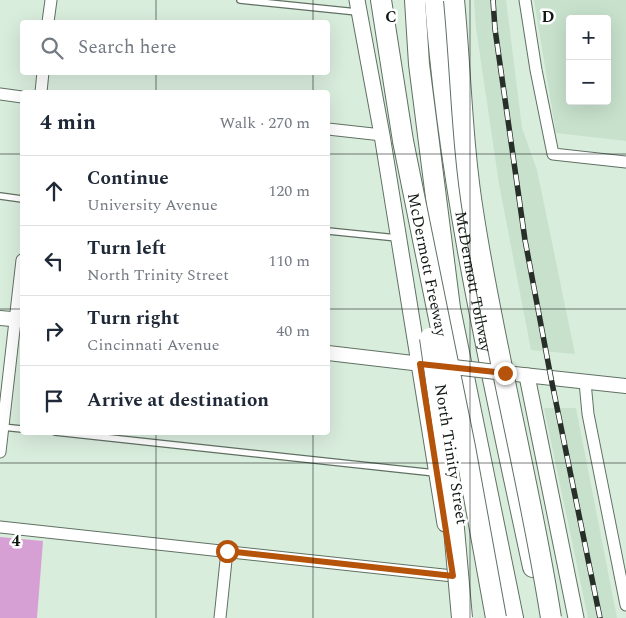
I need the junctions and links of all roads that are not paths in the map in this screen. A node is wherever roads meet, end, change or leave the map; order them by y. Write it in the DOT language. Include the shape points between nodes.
graph roads {
  1 [pos="51,0"];
  2 [pos="240,0"];
  3 [pos="382,0"];
  4 [pos="400,0"];
  5 [pos="415,0"];
  6 [pos="525,0"];
  7 [pos="440,1"];
  8 [pos="358,6"];
  9 [pos="48,20"];
  10 [pos="419,64"];
  11 [pos="43,75"];
  12 [pos="41,90"];
  13 [pos="0,94"];
  14 [pos="20,97"];
  15 [pos="330,129"];
  16 [pos="382,135"];
  17 [pos="403,141"];
  18 [pos="626,162"];
  19 [pos="0,196"];
  20 [pos="20,199"];
  21 [pos="330,231"];
  22 [pos="399,238"];
  23 [pos="20,300"];
  24 [pos="0,318"];
  25 [pos="19,320"];
  26 [pos="330,353"];
  27 [pos="420,364"];
  28 [pos="527,376"];
  29 [pos="585,382"];
  30 [pos="626,386"];
  31 [pos="2,427"];
  32 [pos="20,429"];
  33 [pos="83,435"];
  34 [pos="0,452"];
  35 [pos="437,473"];
  36 [pos="0,527"];
  37 [pos="227,551"];
  38 [pos="453,576"];
  39 [pos="625,593"];
  40 [pos="626,605"];
  41 [pos="220,618"];
  42 [pos="458,618"];
  43 [pos="463,618"];
  44 [pos="496,618"];
  45 [pos="513,618"];
  46 [pos="542,618"];
  47 [pos="551,618"];
  48 [pos="576,618"];
  1 -- 9 [label="street"];
  2 -- 8 [label="lane"];
  3 -- 17 [label="highway, McDermott Freeway"];
  4 -- 10 [label="highway"];
  5 -- 10 [label="highway, McDermott Tollway"];
  6 -- 18 [label="street" via="553,154"];
  7 -- 46 [label="highway, McDermott Tollway" via="449,131 468,256"];
  7 -- 47 [label="highway, bridge" via="460,70 473,217 533,512"];
  8 -- 16 [label="main road, North Trinity Street"];
  10 -- 45 [label="highway, McDermott Tollway" via="450,308"];
  11 -- 12 [label="street"];
  13 -- 14 [label="street"];
  15 -- 16 [label="street"];
  16 -- 22 [label="main road, North Trinity Street"];
  17 -- 43 [label="highway, bridge" via="449,473"];
  17 -- 44 [label="highway, McDermott Freeway, bridge"];
  19 -- 20 [label="lane"];
  21 -- 22 [label="lane"];
  22 -- 27 [label="main road, North Trinity Street"];
  23 -- 25 [label="street"];
  24 -- 25 [label="street"];
  25 -- 31 [label="street"];
  26 -- 27 [label="street"];
  27 -- 28 [label="street, bridge"];
  27 -- 35 [label="main road, North Trinity Street"];
  28 -- 29 [label="street"];
  28 -- 48 [label="main road"];
  29 -- 30 [label="street"];
  29 -- 39 [label="street" via="588,414"];
  31 -- 32 [label="lane"];
  31 -- 34 [label="street"];
  33 -- 35 [label="lane"];
  35 -- 38 [label="main road, North Trinity Street"];
  36 -- 37 [label="street"];
  37 -- 38 [label="street"];
  37 -- 41 [label="street"];
  38 -- 42 [label="main road, North Trinity Street"];
  38 -- 43 [label="highway"];
  39 -- 40 [label="street"];
}
